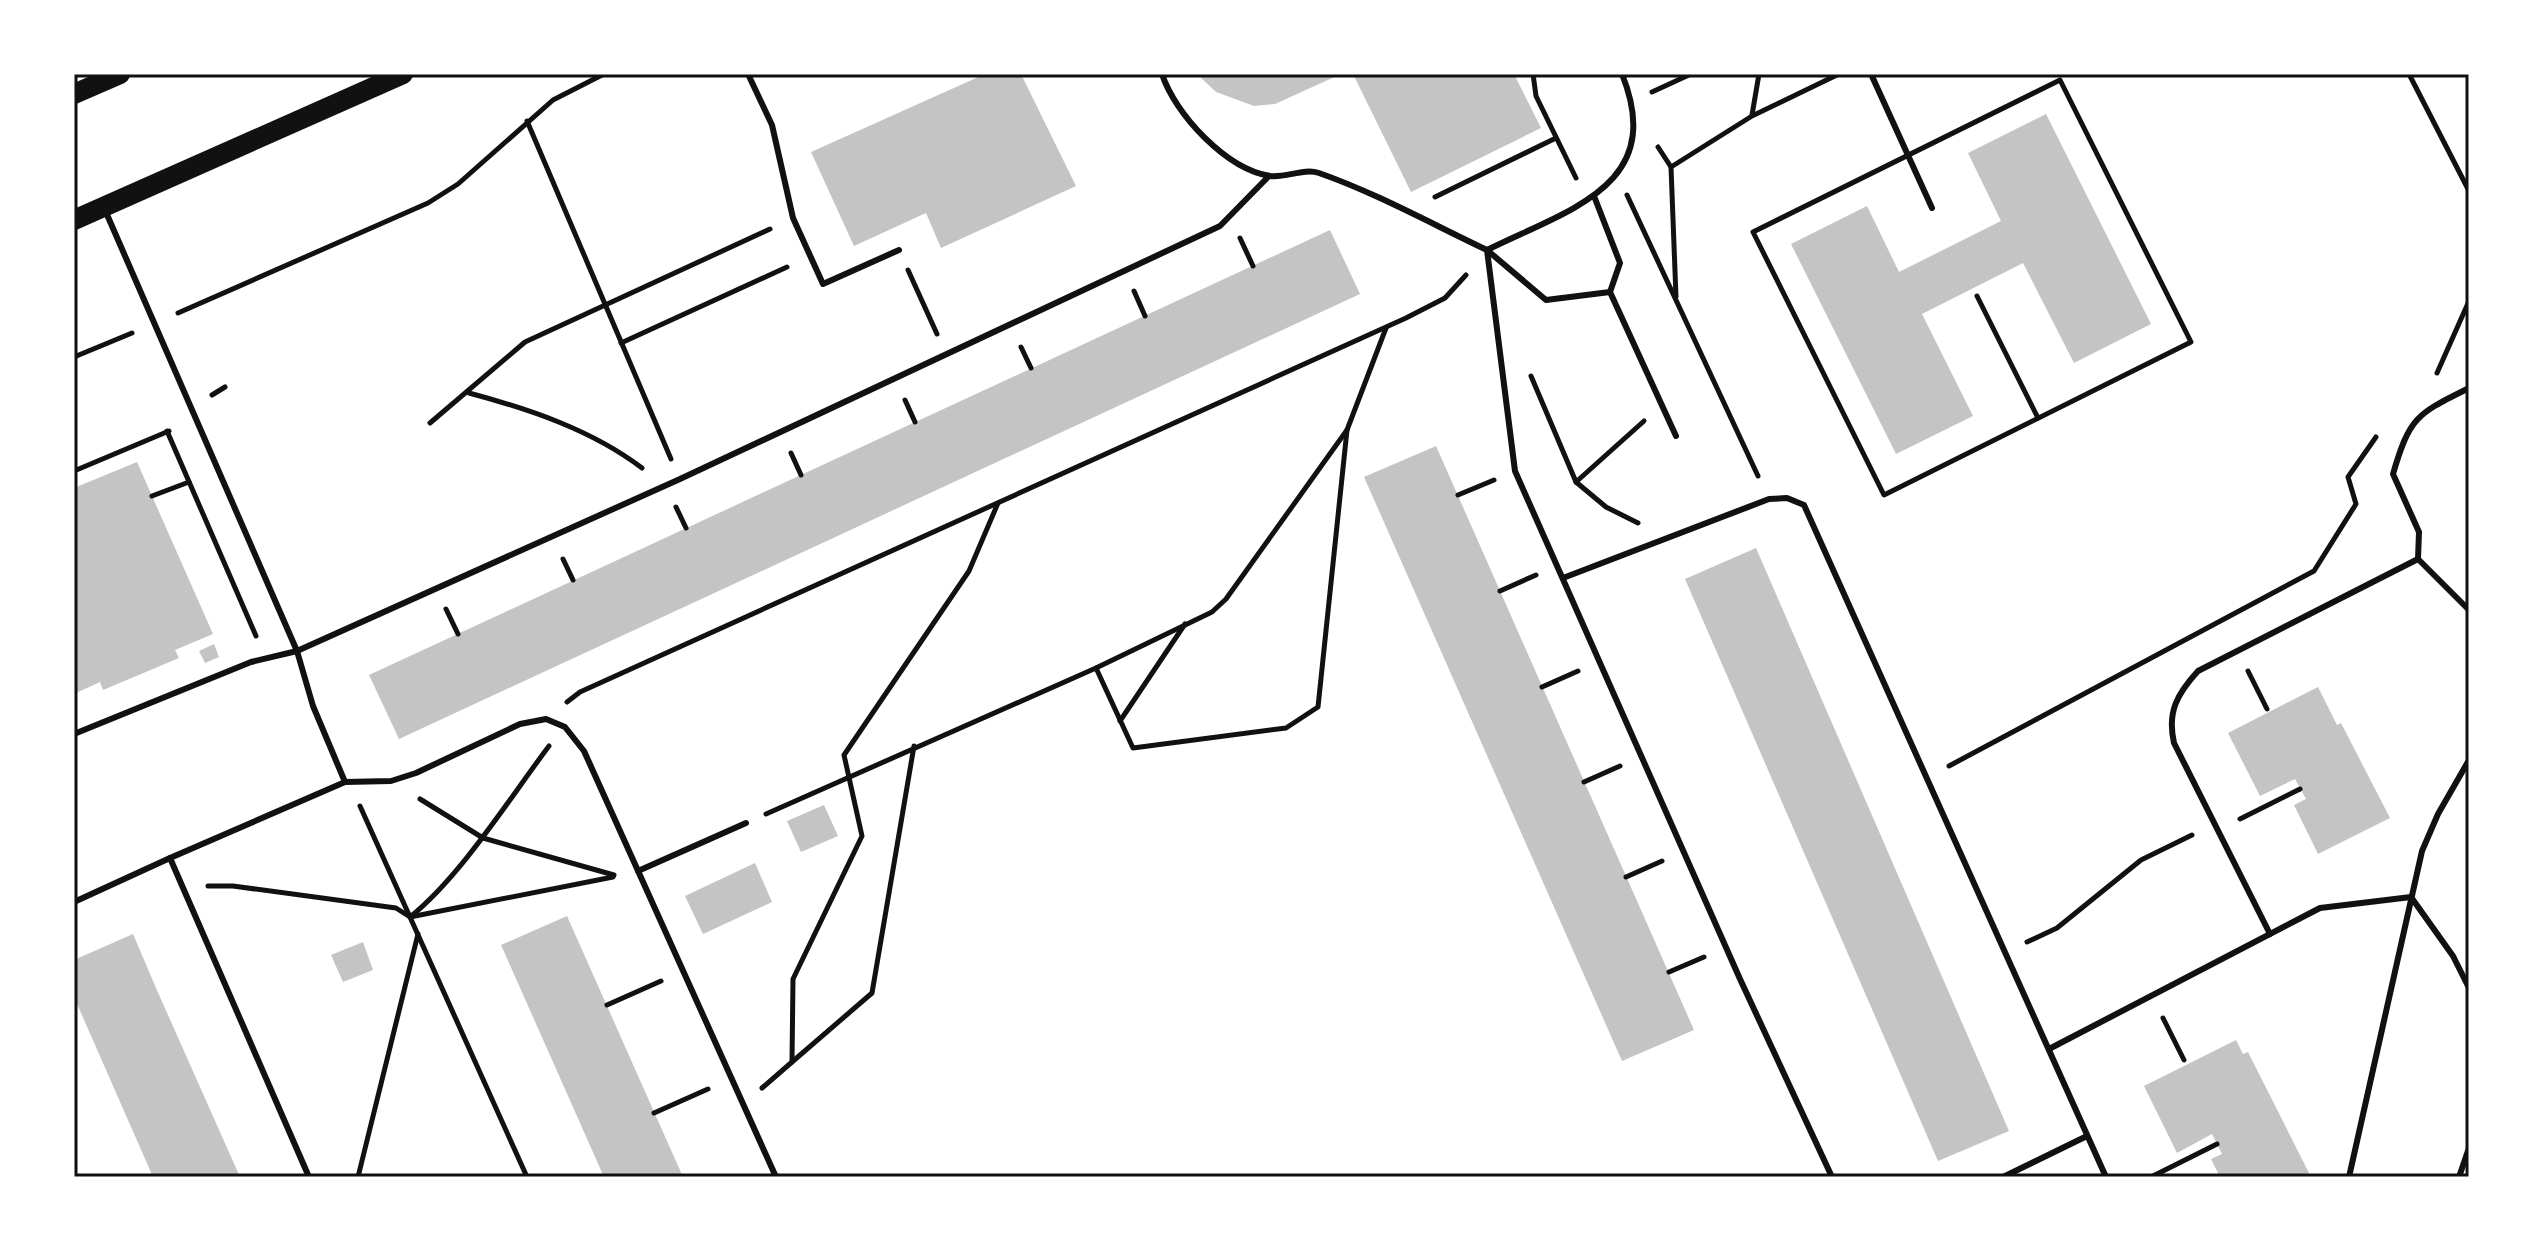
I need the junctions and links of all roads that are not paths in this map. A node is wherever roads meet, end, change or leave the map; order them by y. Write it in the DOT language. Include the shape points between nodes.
graph roads {
  1 [pos="120,74"];
  2 [pos="403,74"];
  3 [pos="748,74"];
  4 [pos="1162,74"];
  5 [pos="1622,74"];
  6 [pos="1871,74"];
  7 [pos="74,94"];
  8 [pos="1269,176"];
  9 [pos="1594,196"];
  10 [pos="104,207"];
  11 [pos="1932,208"];
  12 [pos="74,220"];
  13 [pos="899,250"];
  14 [pos="1487,250"];
  15 [pos="1610,292"];
  16 [pos="2469,388"];
  17 [pos="1676,436"];
  18 [pos="2418,559"];
  19 [pos="1563,578"];
  20 [pos="2469,610"];
  21 [pos="297,651"];
  22 [pos="74,734"];
  23 [pos="2469,760"];
  24 [pos="345,782"];
  25 [pos="746,823"];
  26 [pos="170,858"];
  27 [pos="638,871"];
  28 [pos="2411,897"];
  29 [pos="74,902"];
  30 [pos="2270,934"];
  31 [pos="2469,988"];
  32 [pos="2049,1049"];
  33 [pos="2087,1136"];
  34 [pos="2469,1148"];
  35 [pos="309,1177"];
  36 [pos="776,1177"];
  37 [pos="1832,1177"];
  38 [pos="2003,1177"];
  39 [pos="2106,1177"];
  40 [pos="2349,1177"];
  41 [pos="2459,1177"];
  1 -- 7 [label="main road"];
  2 -- 10 [label="main road"];
  3 -- 13 [label="lane" via="772,125 793,218 823,284"];
  4 -- 8 [label="lane" via="1167,91 1194,129 1225,155"];
  5 -- 9 [label="lane" via="1633,101 1631,154 1618,176"];
  6 -- 11 [label="lane"];
  8 -- 14 [label="lane" via="1315,171"];
  8 -- 21 [label="lane" via="1220,226"];
  9 -- 14 [label="lane"];
  9 -- 15 [label="lane" via="1620,263"];
  10 -- 12 [label="main road"];
  10 -- 21 [label="lane"];
  14 -- 15 [label="lane" via="1546,300"];
  14 -- 19 [label="lane" via="1515,471"];
  15 -- 17 [label="lane"];
  16 -- 18 [label="lane" via="2422,411 2399,451 2393,474 2419,532"];
  18 -- 20 [label="lane"];
  18 -- 30 [label="lane" via="2198,671 2181,690 2170,723 2174,743"];
  19 -- 32 [label="lane" via="1769,499 1787,498 1804,505"];
  19 -- 37 [label="lane"];
  21 -- 22 [label="lane" via="266,658"];
  21 -- 24 [label="lane"];
  23 -- 28 [label="lane" via="2422,851"];
  24 -- 26 [label="lane"];
  24 -- 27 [label="lane" via="391,781 520,724 546,719 565,727 584,751"];
  25 -- 27 [label="lane"];
  26 -- 29 [label="lane"];
  26 -- 35 [label="lane"];
  27 -- 36 [label="lane"];
  28 -- 30 [label="lane" via="2320,908"];
  28 -- 31 [label="lane"];
  28 -- 40 [label="lane"];
  30 -- 32 [label="lane"];
  32 -- 33 [label="lane"];
  33 -- 38 [label="lane"];
  33 -- 39 [label="lane"];
  34 -- 41 [label="lane"];
}
